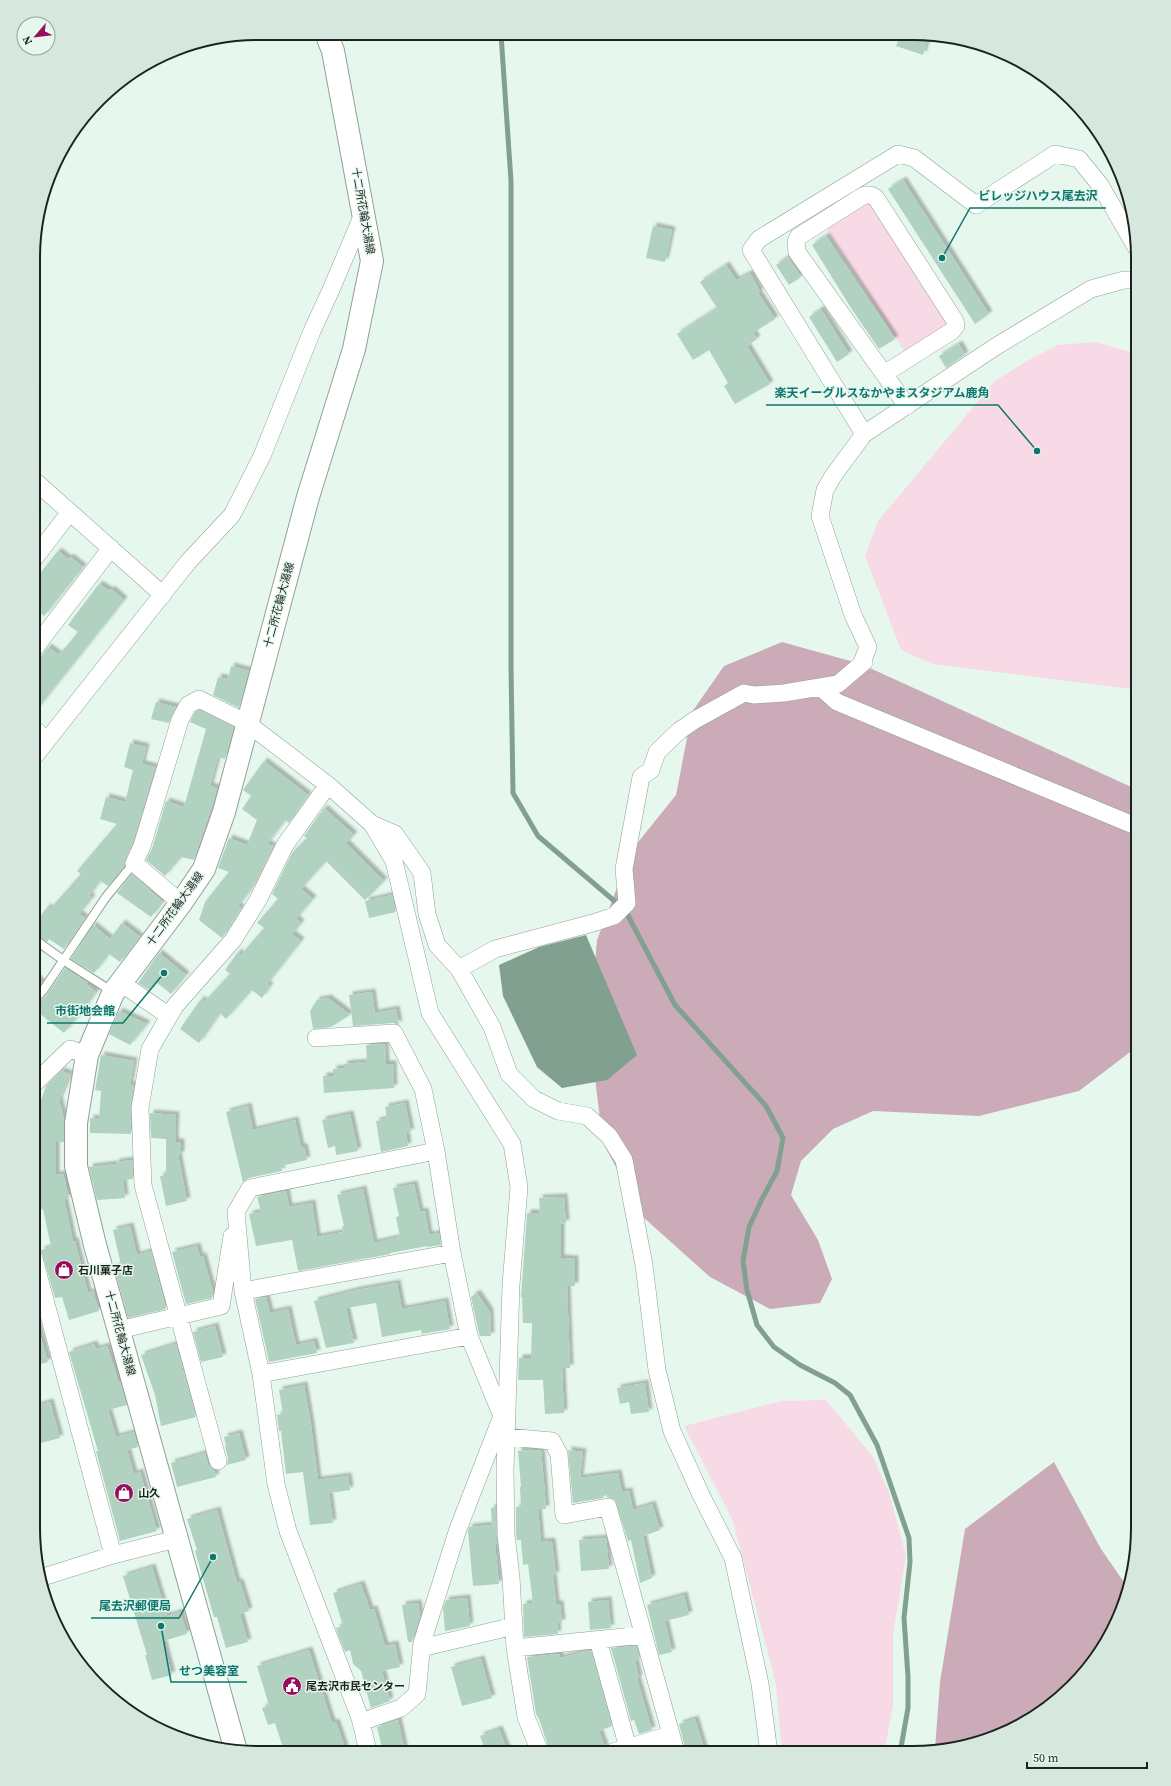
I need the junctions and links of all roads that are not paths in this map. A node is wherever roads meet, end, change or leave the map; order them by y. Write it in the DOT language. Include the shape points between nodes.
graph roads {
  1 [pos="329,40"];
  2 [pos="364,212"];
  3 [pos="1130,237"];
  4 [pos="1131,280"];
  5 [pos="884,374"];
  6 [pos="907,406"];
  7 [pos="864,434"];
  8 [pos="40,486"];
  9 [pos="70,512"];
  10 [pos="111,548"];
  11 [pos="40,551"];
  12 [pos="163,595"];
  13 [pos="40,641"];
  14 [pos="820,687"];
  15 [pos="248,723"];
  16 [pos="41,735"];
  17 [pos="328,785"];
  18 [pos="372,824"];
  19 [pos="1131,824"];
  20 [pos="134,863"];
  21 [pos="181,903"];
  22 [pos="40,943"];
  23 [pos="63,960"];
  24 [pos="459,969"];
  25 [pos="117,988"];
  26 [pos="40,993"];
  27 [pos="169,1016"];
  28 [pos="316,1038"];
  29 [pos="87,1055"];
  30 [pos="40,1078"];
  31 [pos="436,1151"];
  32 [pos="236,1212"];
  33 [pos="452,1253"];
  34 [pos="40,1281"];
  35 [pos="244,1291"];
  36 [pos="178,1316"];
  37 [pos="119,1330"];
  38 [pos="469,1336"];
  39 [pos="261,1374"];
  40 [pos="502,1416"];
  41 [pos="507,1437"];
  42 [pos="218,1461"];
  43 [pos="176,1539"];
  44 [pos="113,1555"];
  45 [pos="45,1576"];
  46 [pos="514,1626"];
  47 [pos="644,1635"];
  48 [pos="598,1640"];
  49 [pos="421,1648"];
  50 [pos="515,1648"];
  51 [pos="361,1722"];
  52 [pos="670,1735"];
  53 [pos="234,1745"];
  54 [pos="367,1746"];
  55 [pos="538,1746"];
  56 [pos="619,1746"];
  57 [pos="633,1746"];
  58 [pos="674,1746"];
  59 [pos="768,1746"];
  1 -- 2 [label="main road, 十二所花輪大湯線" via="334,52"];
  2 -- 12 [label="street" via="312,331 262,456 232,515 188,562"];
  2 -- 15 [label="main road, 十二所花輪大湯線" via="372,260 354,349 308,497"];
  3 -- 7 [label="street" via="1100,185 1079,159 1055,154 976,205 914,158 898,154 759,239 751,250"];
  4 -- 6 [label="street" via="1091,289 995,347"];
  5 -- 5 [label="street" via="797,252 796,242 798,237 858,199 871,195 876,198 956,326"];
  5 -- 6 [label="street"];
  6 -- 7 [label="street"];
  7 -- 14 [label="street" via="825,490 820,516 853,615 868,647 864,662 838,684"];
  8 -- 9 [label="street"];
  9 -- 10 [label="street"];
  9 -- 11 [label="street"];
  10 -- 12 [label="street"];
  10 -- 13 [label="street"];
  12 -- 16 [label="street"];
  14 -- 19 [label="street" via="837,702"];
  14 -- 24 [label="street" via="784,693 744,694 695,720 657,752 651,770 642,777 624,869 627,903 614,916 495,949"];
  15 -- 17 [label="street"];
  15 -- 20 [label="street" via="199,699 188,705 180,720 142,846"];
  15 -- 21 [label="main road, 十二所花輪大湯線" via="224,812 204,869"];
  17 -- 18 [label="street"];
  17 -- 27 [label="street" via="285,845 258,900 233,940"];
  18 -- 24 [label="street" via="395,834 422,873 427,914 436,945"];
  18 -- 41 [label="street" via="394,861 430,1014 512,1144 519,1187 511,1285"];
  20 -- 21 [label="street"];
  20 -- 23 [label="lane" via="106,897"];
  21 -- 25 [label="main road, 十二所花輪大湯線"];
  22 -- 23 [label="lane"];
  23 -- 25 [label="lane"];
  23 -- 26 [label="lane"];
  24 -- 59 [label="street" via="492,1027 509,1074 534,1099 558,1111 587,1116 609,1136 624,1160 644,1266 657,1370 672,1431 733,1558 760,1684"];
  25 -- 27 [label="street"];
  25 -- 29 [label="main road, 十二所花輪大湯線"];
  27 -- 36 [label="street" via="150,1049 140,1108 143,1185"];
  28 -- 31 [label="street" via="394,1032 422,1089"];
  29 -- 30 [label="street" via="70,1049"];
  29 -- 37 [label="main road, 十二所花輪大湯線" via="76,1123 76,1166"];
  31 -- 32 [label="street" via="250,1188"];
  31 -- 33 [label="street"];
  32 -- 35 [label="street"];
  32 -- 36 [label="street" via="221,1306"];
  33 -- 35 [label="street"];
  33 -- 38 [label="street"];
  34 -- 44 [label="street"];
  35 -- 39 [label="street"];
  36 -- 37 [label="street"];
  36 -- 42 [label="street"];
  37 -- 43 [label="main road, 十二所花輪大湯線"];
  38 -- 39 [label="street"];
  38 -- 40 [label="street"];
  39 -- 51 [label="street" via="276,1484 288,1531"];
  40 -- 41 [label="street"];
  40 -- 49 [label="street" via="458,1529"];
  41 -- 46 [label="street" via="506,1535"];
  41 -- 47 [label="street" via="552,1441 559,1454 564,1515 608,1507"];
  43 -- 44 [label="street"];
  43 -- 53 [label="main road, 十二所花輪大湯線"];
  44 -- 45 [label="street"];
  46 -- 49 [label="street"];
  46 -- 50 [label="street"];
  47 -- 48 [label="street"];
  47 -- 52 [label="street"];
  48 -- 50 [label="street"];
  48 -- 56 [label="street"];
  49 -- 51 [label="street" via="417,1694 401,1708"];
  50 -- 55 [label="street" via="526,1717"];
  51 -- 54 [label="street"];
  52 -- 57 [label="street"];
  52 -- 58 [label="street"];
}
